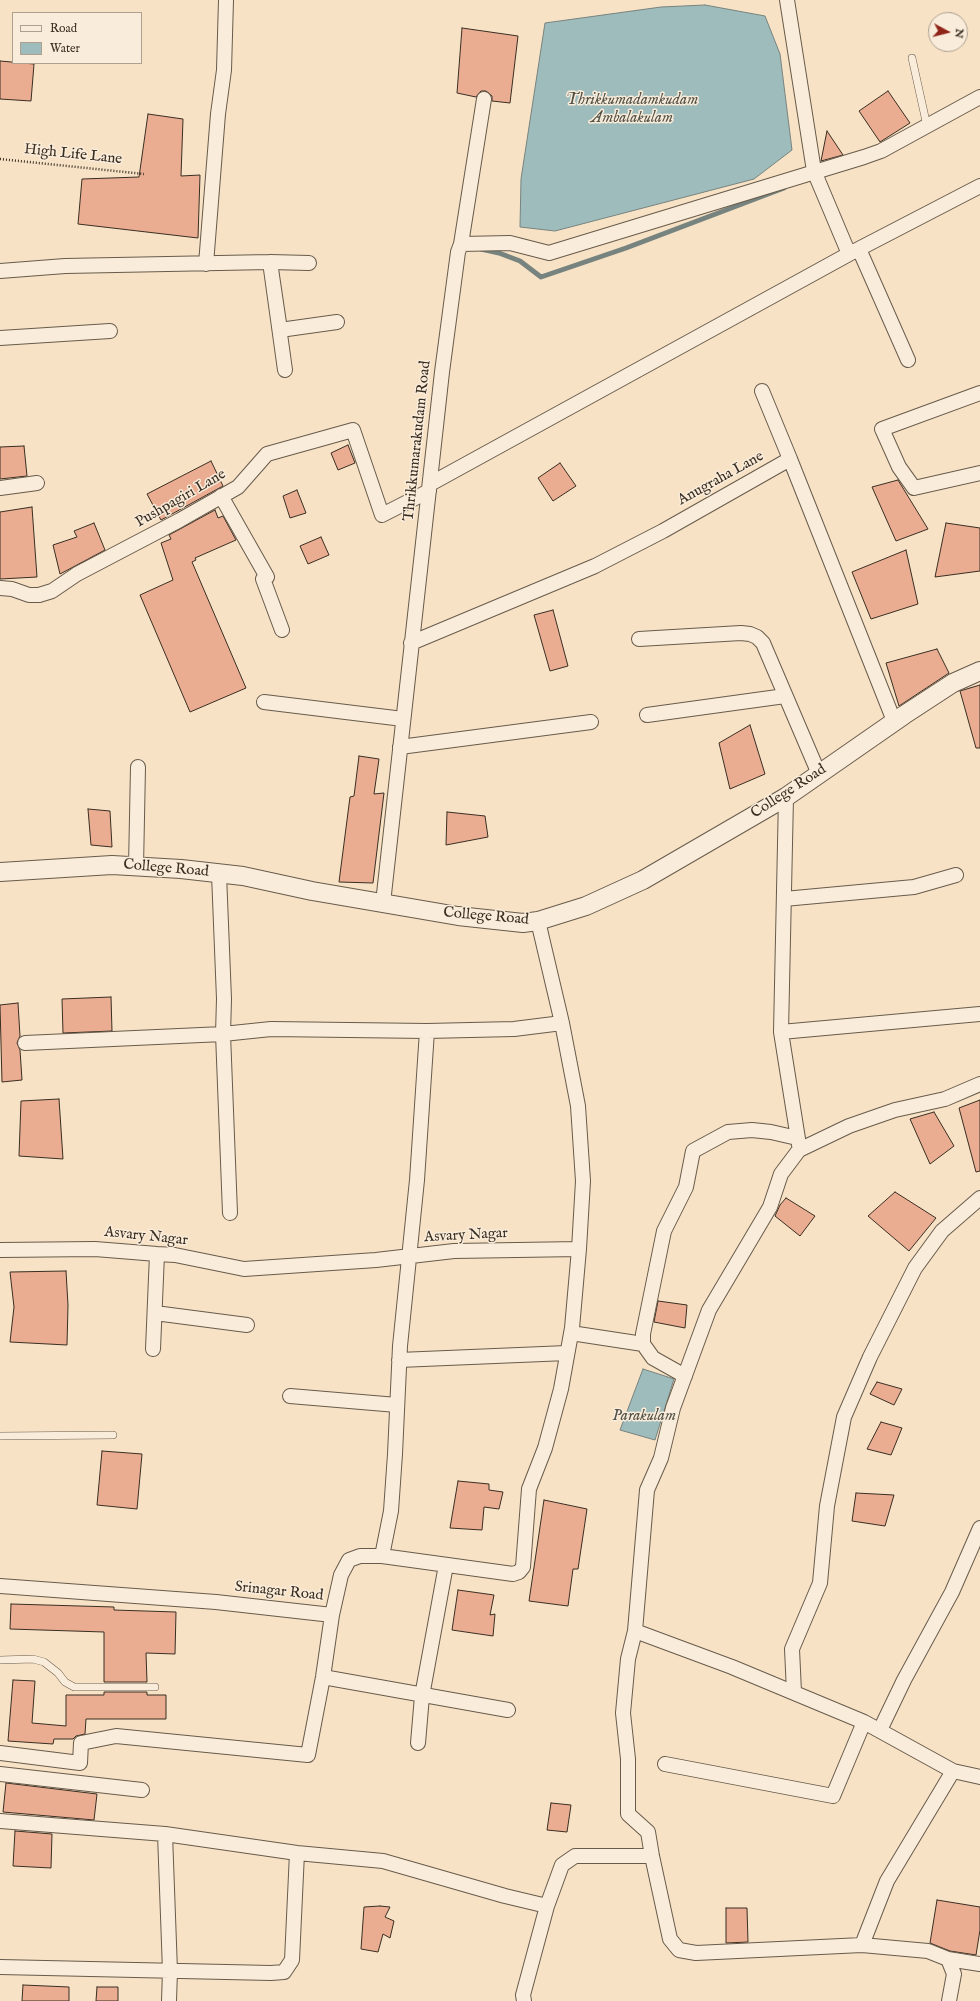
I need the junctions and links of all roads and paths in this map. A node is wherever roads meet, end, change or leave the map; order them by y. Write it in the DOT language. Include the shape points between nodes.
graph roads {
  1 [pos="226,0"];
  2 [pos="787,0"];
  3 [pos="912,58"];
  4 [pos="980,97"];
  5 [pos="484,100"];
  6 [pos="927,126"];
  7 [pos="0,158"];
  8 [pos="814,171"];
  9 [pos="144,174"];
  10 [pos="980,186"];
  11 [pos="461,244"];
  12 [pos="854,252"];
  13 [pos="270,262"];
  14 [pos="309,263"];
  15 [pos="206,264"];
  16 [pos="0,271"];
  17 [pos="337,322"];
  18 [pos="110,331"];
  19 [pos="0,338"];
  20 [pos="908,360"];
  21 [pos="285,370"];
  22 [pos="762,391"];
  23 [pos="980,393"];
  24 [pos="790,459"];
  25 [pos="980,473"];
  26 [pos="37,482"];
  27 [pos="0,488"];
  28 [pos="430,488"];
  29 [pos="221,496"];
  30 [pos="0,588"];
  31 [pos="282,630"];
  32 [pos="639,639"];
  33 [pos="411,643"];
  34 [pos="980,671"];
  35 [pos="785,696"];
  36 [pos="264,702"];
  37 [pos="647,715"];
  38 [pos="403,719"];
  39 [pos="894,721"];
  40 [pos="591,722"];
  41 [pos="400,747"];
  42 [pos="138,767"];
  43 [pos="818,774"];
  44 [pos="786,797"];
  45 [pos="136,866"];
  46 [pos="0,872"];
  47 [pos="219,874"];
  48 [pos="956,875"];
  49 [pos="784,899"];
  50 [pos="384,903"];
  51 [pos="538,921"];
  52 [pos="980,1014"];
  53 [pos="562,1023"];
  54 [pos="427,1031"];
  55 [pos="781,1032"];
  56 [pos="223,1034"];
  57 [pos="25,1043"];
  58 [pos="980,1084"];
  59 [pos="798,1144"];
  60 [pos="980,1198"];
  61 [pos="230,1212"];
  62 [pos="579,1249"];
  63 [pos="0,1250"];
  64 [pos="157,1254"];
  65 [pos="409,1257"];
  66 [pos="155,1313"];
  67 [pos="246,1325"];
  68 [pos="571,1333"];
  69 [pos="643,1344"];
  70 [pos="153,1350"];
  71 [pos="567,1353"];
  72 [pos="399,1360"];
  73 [pos="685,1376"];
  74 [pos="290,1396"];
  75 [pos="398,1405"];
  76 [pos="113,1434"];
  77 [pos="0,1436"];
  78 [pos="980,1528"];
  79 [pos="382,1556"];
  80 [pos="446,1565"];
  81 [pos="0,1586"];
  82 [pos="332,1615"];
  83 [pos="635,1631"];
  84 [pos="0,1660"];
  85 [pos="323,1678"];
  86 [pos="155,1687"];
  87 [pos="794,1692"];
  88 [pos="422,1696"];
  89 [pos="508,1710"];
  90 [pos="864,1722"];
  91 [pos="880,1730"];
  92 [pos="418,1743"];
  93 [pos="0,1753"];
  94 [pos="664,1764"];
  95 [pos="953,1770"];
  96 [pos="0,1774"];
  97 [pos="980,1777"];
  98 [pos="142,1790"];
  99 [pos="0,1821"];
  100 [pos="166,1834"];
  101 [pos="298,1853"];
  102 [pos="652,1856"];
  103 [pos="547,1906"];
  104 [pos="862,1945"];
  105 [pos="948,1959"];
  106 [pos="980,1964"];
  107 [pos="0,1967"];
  108 [pos="170,1971"];
  109 [pos="169,2001"];
  110 [pos="524,2001"];
  111 [pos="949,2001"];
  1 -- 15 [label="street" via="224,70"];
  2 -- 8 [label="street"];
  3 -- 6 [label="lane"];
  4 -- 6 [label="street"];
  5 -- 11 [label="street, Thrikkumarakudam Road"];
  6 -- 8 [label="street" via="881,151"];
  7 -- 9 [label="path, High Life Lane"];
  8 -- 11 [label="street" via="549,253 510,243"];
  8 -- 12 [label="street"];
  10 -- 12 [label="street"];
  11 -- 28 [label="street, Thrikkumarakudam Road" via="442,372"];
  12 -- 20 [label="street"];
  12 -- 28 [label="street"];
  13 -- 14 [label="street"];
  13 -- 15 [label="street"];
  13 -- 17 [label="street" via="280,330"];
  13 -- 21 [label="street"];
  15 -- 16 [label="street" via="65,266"];
  18 -- 19 [label="street"];
  22 -- 24 [label="street"];
  23 -- 25 [label="street" via="882,429 899,467 914,488"];
  24 -- 33 [label="street, Anugraha Lane" via="663,531 595,566"];
  24 -- 39 [label="street"];
  26 -- 27 [label="street"];
  28 -- 29 [label="street, Pushpagiri Lane" via="382,515 353,430 266,454 238,486"];
  28 -- 33 [label="street, Thrikkumarakudam Road"];
  29 -- 30 [label="street, Pushpagiri Lane" via="77,574 52,591 30,595"];
  29 -- 31 [label="street" via="267,577 263,579"];
  32 -- 35 [label="street" via="750,634 763,643"];
  33 -- 38 [label="street, Thrikkumarakudam Road"];
  34 -- 39 [label="street, College Road" via="953,682"];
  35 -- 37 [label="street"];
  35 -- 43 [label="street"];
  36 -- 38 [label="street"];
  38 -- 41 [label="street, Thrikkumarakudam Road"];
  39 -- 43 [label="street, College Road"];
  40 -- 41 [label="street"];
  41 -- 50 [label="street, Thrikkumarakudam Road"];
  42 -- 45 [label="street"];
  43 -- 44 [label="street, College Road"];
  44 -- 49 [label="street"];
  44 -- 51 [label="street, College Road" via="643,880 586,906"];
  45 -- 46 [label="street, College Road" via="112,865"];
  45 -- 47 [label="street, College Road"];
  47 -- 50 [label="street, College Road"];
  47 -- 56 [label="street"];
  48 -- 49 [label="street" via="914,887"];
  49 -- 55 [label="street"];
  50 -- 51 [label="street, College Road" via="458,916"];
  51 -- 53 [label="street"];
  52 -- 55 [label="street"];
  53 -- 54 [label="street" via="514,1029"];
  53 -- 62 [label="street" via="578,1106 583,1180"];
  54 -- 56 [label="street" via="271,1030"];
  54 -- 65 [label="street"];
  55 -- 59 [label="street"];
  56 -- 57 [label="street"];
  56 -- 61 [label="street"];
  58 -- 59 [label="street" via="945,1098 895,1110"];
  59 -- 69 [label="street" via="771,1132 752,1130 728,1132 693,1151 686,1187 661,1242"];
  59 -- 73 [label="street" via="782,1174 770,1207 709,1310"];
  60 -- 87 [label="street" via="942,1231 916,1268 870,1357 844,1417 827,1506 820,1583 792,1649"];
  62 -- 65 [label="street, Asvary Nagar" via="454,1251"];
  62 -- 68 [label="street"];
  63 -- 64 [label="street, Asvary Nagar" via="95,1249"];
  64 -- 65 [label="street, Asvary Nagar" via="175,1255 244,1269"];
  64 -- 66 [label="street"];
  65 -- 72 [label="street"];
  66 -- 67 [label="street"];
  66 -- 70 [label="street"];
  68 -- 69 [label="street"];
  68 -- 71 [label="street"];
  69 -- 73 [label="street" via="653,1358"];
  71 -- 72 [label="street"];
  71 -- 80 [label="street" via="561,1389 545,1448 529,1488 523,1566 519,1572 513,1574"];
  72 -- 75 [label="street"];
  73 -- 83 [label="street" via="648,1490"];
  74 -- 75 [label="street"];
  75 -- 79 [label="street" via="391,1510"];
  76 -- 77 [label="lane"];
  78 -- 91 [label="street" via="952,1592"];
  79 -- 80 [label="street"];
  79 -- 82 [label="street, Srinagar Road" via="360,1556 349,1560 341,1575"];
  80 -- 88 [label="street"];
  81 -- 82 [label="street, Srinagar Road" via="216,1602"];
  82 -- 85 [label="street"];
  83 -- 87 [label="street"];
  83 -- 102 [label="street" via="628,1659 623,1713 628,1759 628,1814 648,1832"];
  84 -- 86 [label="lane" via="33,1659 44,1662 74,1687"];
  85 -- 88 [label="street"];
  85 -- 93 [label="street" via="308,1755 116,1736 81,1743 80,1762"];
  87 -- 90 [label="street"];
  88 -- 89 [label="street"];
  88 -- 92 [label="street"];
  90 -- 91 [label="street"];
  90 -- 94 [label="street" via="833,1796"];
  91 -- 95 [label="street"];
  95 -- 97 [label="street"];
  95 -- 104 [label="street" via="887,1881"];
  96 -- 98 [label="street"];
  99 -- 100 [label="street"];
  100 -- 101 [label="street"];
  100 -- 108 [label="street"];
  101 -- 103 [label="street" via="383,1861"];
  101 -- 108 [label="street" via="292,1960 284,1972 271,1974"];
  102 -- 103 [label="street" via="575,1856 562,1865"];
  102 -- 104 [label="street" via="670,1939 679,1950 696,1953"];
  103 -- 110 [label="street" via="523,1995"];
  104 -- 105 [label="street" via="928,1951"];
  105 -- 106 [label="street"];
  105 -- 111 [label="street" via="954,1974"];
  107 -- 108 [label="street"];
  108 -- 109 [label="street"];
}
